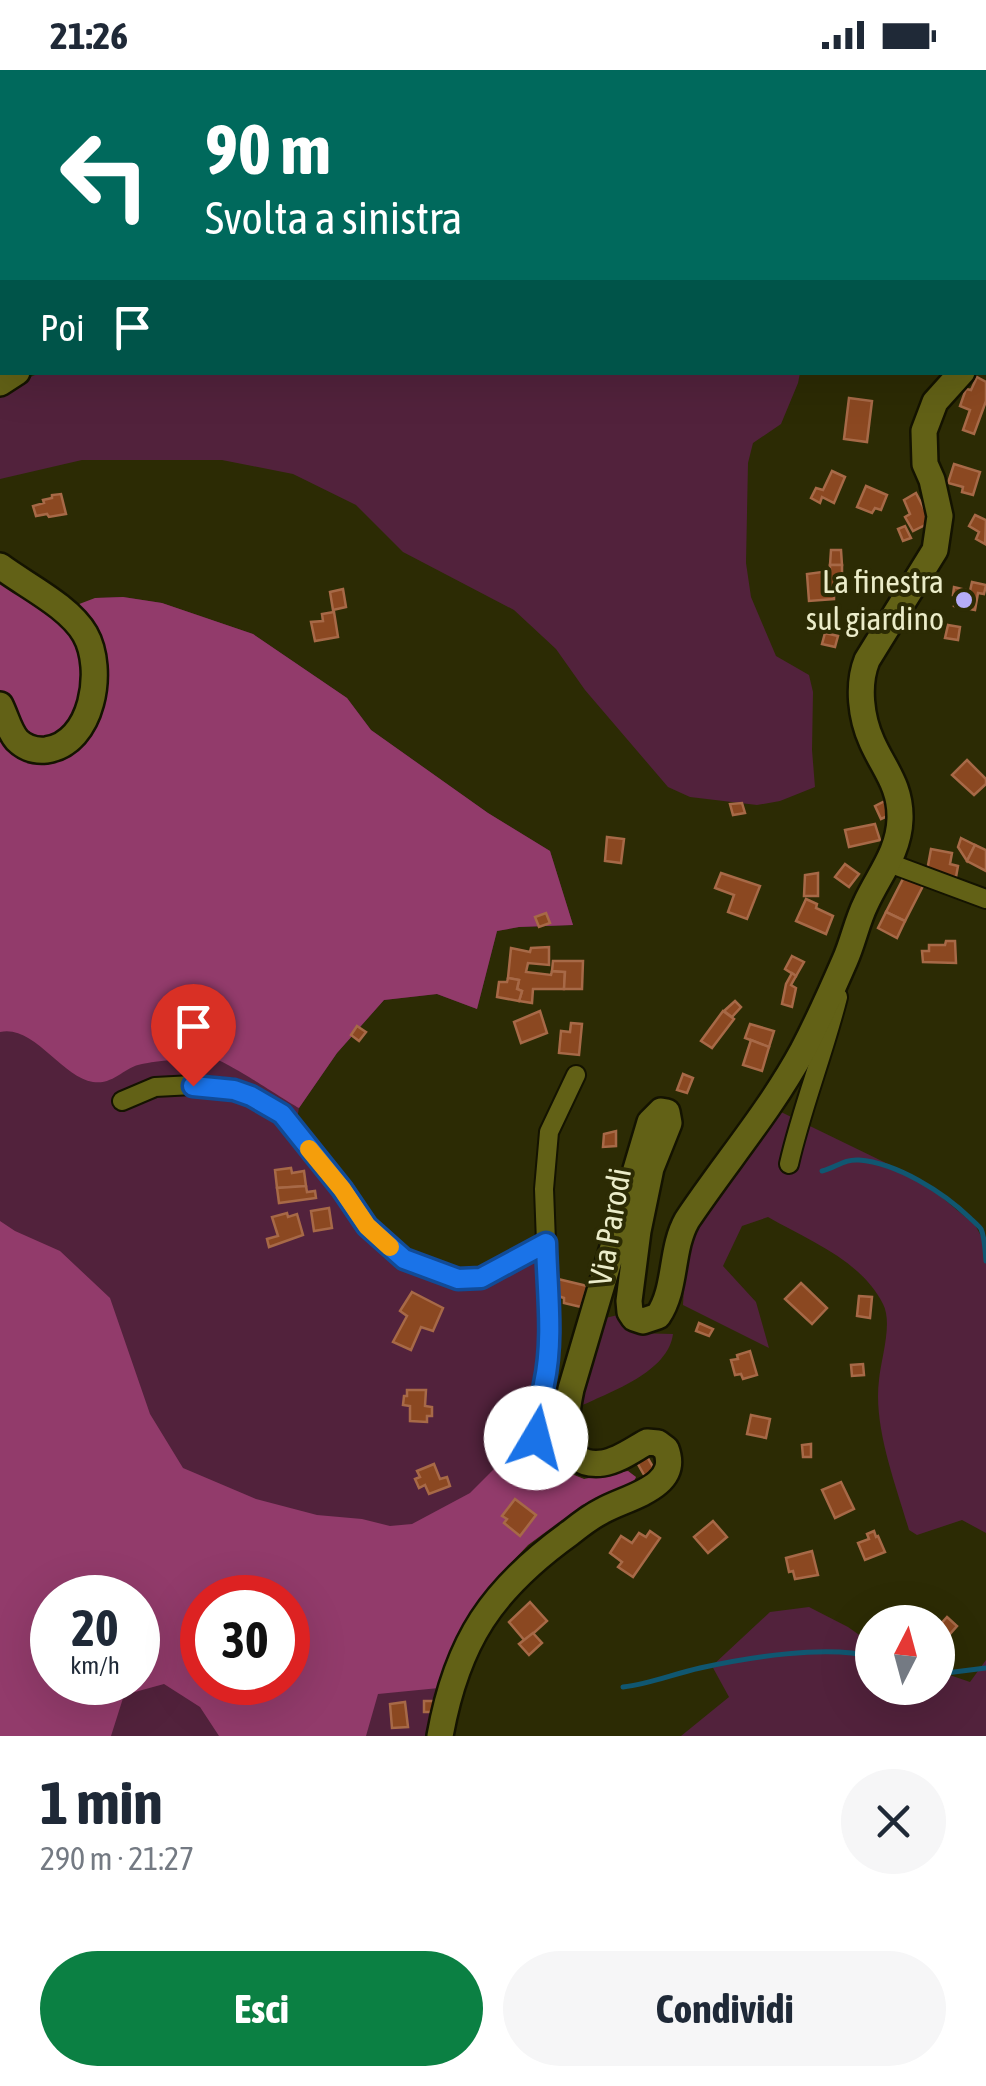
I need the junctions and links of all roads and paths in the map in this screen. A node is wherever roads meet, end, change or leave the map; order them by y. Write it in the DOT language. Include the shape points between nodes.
graph roads {
  1 [pos="959,375"];
  2 [pos="0,566"];
  3 [pos="0,705"];
  4 [pos="889,863"];
  5 [pos="986,899"];
  6 [pos="847,956"];
  7 [pos="576,1075"];
  8 [pos="122,1101"];
  9 [pos="789,1164"];
  10 [pos="546,1243"];
  11 [pos="566,1433"];
  12 [pos="440,1736"];
  1 -- 4 [label="street, Via Parodi" via="935,402 924,431 925,464 940,516 936,550 861,675 865,721 898,793 900,824"];
  2 -- 3 [label="street" via="78,624 88,640 93,681 77,734 50,749 16,738"];
  4 -- 5 [label="street"];
  4 -- 6 [label="street, Via Parodi" via="866,901"];
  6 -- 9 [label="street"];
  6 -- 11 [label="street, Via Parodi" via="786,1079 682,1230 662,1312 644,1321 628,1307 633,1264 651,1168 669,1116 662,1111 650,1122 570,1389"];
  7 -- 10 [label="street" via="549,1132"];
  8 -- 10 [label="street" via="154,1087 251,1096 282,1114 367,1226 404,1259 458,1279 481,1278"];
  10 -- 11 [label="street" via="550,1349 534,1429 545,1443"];
  11 -- 12 [label="street" via="574,1452 592,1463 658,1443 669,1456 668,1471 656,1486 600,1512 549,1548 500,1592 459,1666"];
}
